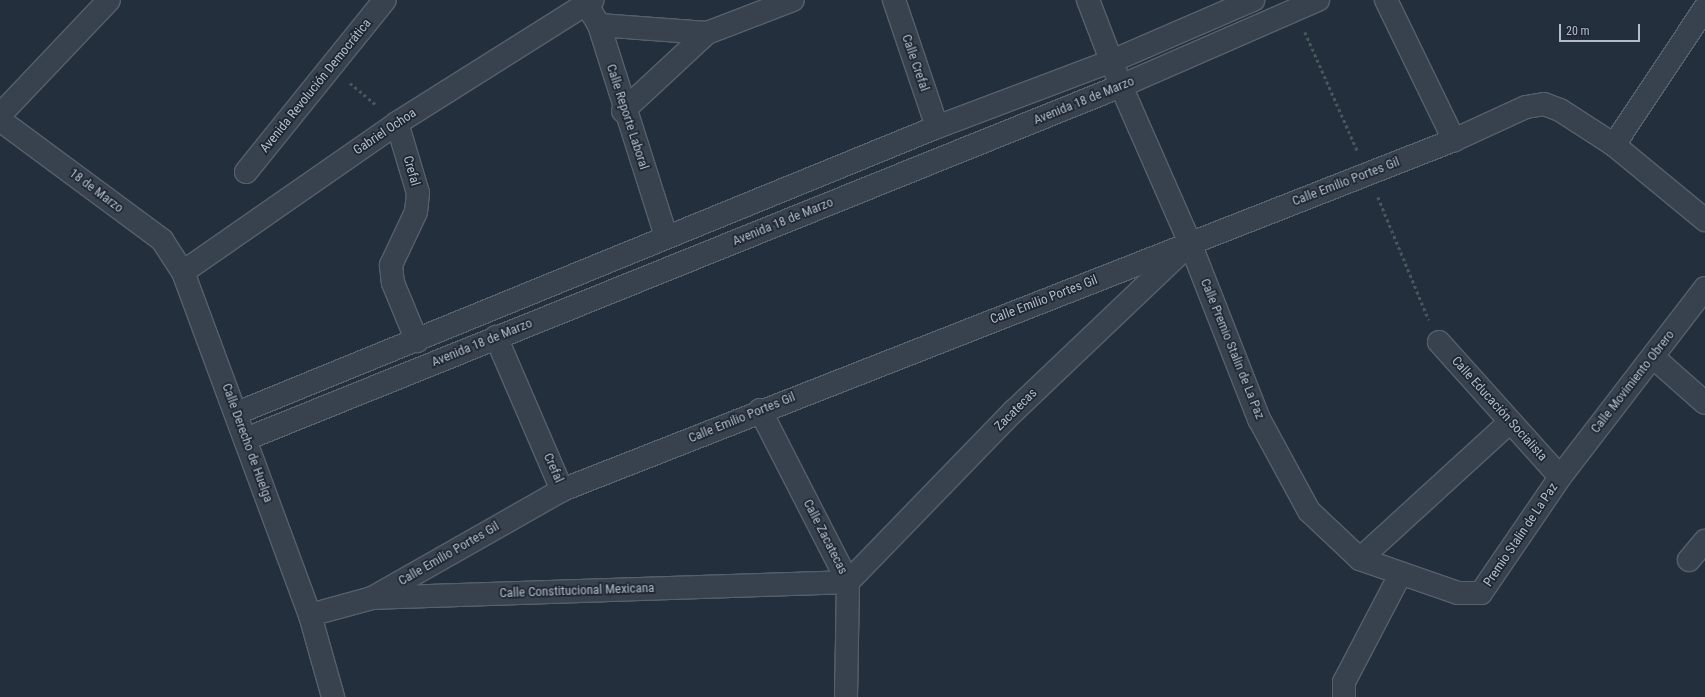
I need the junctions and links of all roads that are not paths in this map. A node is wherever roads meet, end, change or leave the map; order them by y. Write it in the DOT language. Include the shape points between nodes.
graph roads {
  1 [pos="384,0"];
  2 [pos="793,0"];
  3 [pos="894,0"];
  4 [pos="1088,0"];
  5 [pos="1253,0"];
  6 [pos="1318,0"];
  7 [pos="1386,0"];
  8 [pos="588,1"];
  9 [pos="102,2"];
  10 [pos="1705,8"];
  11 [pos="599,25"];
  12 [pos="707,33"];
  13 [pos="1112,61"];
  14 [pos="1121,86"];
  15 [pos="623,111"];
  16 [pos="0,115"];
  17 [pos="0,120"];
  18 [pos="397,123"];
  19 [pos="937,127"];
  20 [pos="1454,140"];
  21 [pos="1614,145"];
  22 [pos="246,172"];
  23 [pos="1705,220"];
  24 [pos="666,236"];
  25 [pos="1190,243"];
  26 [pos="183,272"];
  27 [pos="1705,288"];
  28 [pos="496,337"];
  29 [pos="418,341"];
  30 [pos="1439,342"];
  31 [pos="1653,357"];
  32 [pos="1705,403"];
  33 [pos="760,410"];
  34 [pos="236,413"];
  35 [pos="1510,422"];
  36 [pos="246,439"];
  37 [pos="1560,477"];
  38 [pos="562,490"];
  39 [pos="1705,541"];
  40 [pos="1360,559"];
  41 [pos="1689,560"];
  42 [pos="1400,575"];
  43 [pos="848,582"];
  44 [pos="1482,593"];
  45 [pos="372,598"];
  46 [pos="310,614"];
  47 [pos="333,697"];
  48 [pos="846,697"];
  49 [pos="1344,697"];
  1 -- 22 [label="street, Avenida Revolución Democrática"];
  2 -- 12 [label="street"];
  3 -- 19 [label="street, Calle Crefal"];
  4 -- 13 [label="street, Calle Premio Stalin de La Paz"];
  5 -- 13 [label="street, Avenida 18 de Marzo"];
  6 -- 14 [label="street, Avenida 18 de Marzo"];
  7 -- 20 [label="street"];
  8 -- 11 [label="street, Calle Reporte Laboral"];
  8 -- 18 [label="street, Gabriel Ochoa"];
  9 -- 16 [label="street"];
  10 -- 21 [label="street"];
  11 -- 12 [label="street"];
  11 -- 15 [label="street, Calle Reporte Laboral"];
  12 -- 15 [label="street"];
  13 -- 14 [label="street, Calle Premio Stalin de La Paz"];
  13 -- 19 [label="street, Avenida 18 de Marzo"];
  14 -- 25 [label="street, Calle Premio Stalin de La Paz"];
  14 -- 28 [label="street, Avenida 18 de Marzo"];
  15 -- 24 [label="street, Calle Reporte Laboral"];
  17 -- 26 [label="street, 18 de Marzo" via="162,240"];
  18 -- 26 [label="street, Gabriel Ochoa"];
  18 -- 29 [label="street, Crefal" via="418,193 416,212 391,265 393,283"];
  19 -- 24 [label="street, Avenida 18 de Marzo"];
  20 -- 21 [label="street, Calle Emilio Portes Gil" via="1526,107 1544,104 1560,110"];
  20 -- 25 [label="street, Calle Emilio Portes Gil"];
  21 -- 23 [label="street, Calle Emilio Portes Gil"];
  24 -- 29 [label="street, Avenida 18 de Marzo"];
  25 -- 33 [label="street, Calle Emilio Portes Gil"];
  25 -- 40 [label="street, Calle Premio Stalin de La Paz" via="1259,419 1310,511"];
  25 -- 43 [label="street, Zacatecas" via="1014,411"];
  26 -- 34 [label="street, Calle Derecho de Huelga"];
  27 -- 31 [label="street, Calle Movimiento Obrero"];
  28 -- 36 [label="street, Avenida 18 de Marzo"];
  28 -- 38 [label="street, Crefal"];
  29 -- 34 [label="street, Avenida 18 de Marzo"];
  30 -- 35 [label="street, Calle Educación Socialista"];
  31 -- 32 [label="street"];
  31 -- 37 [label="street, Calle Movimiento Obrero"];
  33 -- 38 [label="street, Calle Emilio Portes Gil"];
  33 -- 43 [label="street, Calle Zacatecas"];
  34 -- 36 [label="street, Calle Derecho de Huelga"];
  35 -- 37 [label="street, Calle Educación Socialista"];
  35 -- 40 [label="street"];
  36 -- 46 [label="street, Calle Derecho de Huelga"];
  37 -- 44 [label="street, Premio Stalin de La Paz"];
  38 -- 45 [label="street, Calle Emilio Portes Gil"];
  39 -- 41 [label="street"];
  40 -- 42 [label="street, Calle Premio Stalin de La Paz"];
  42 -- 44 [label="street, Calle Premio Stalin de La Paz" via="1458,593"];
  42 -- 49 [label="street" via="1347,676"];
  43 -- 45 [label="street, Calle Constitucional Mexicana"];
  43 -- 48 [label="street, Calle Zacatecas"];
  45 -- 46 [label="street, Calle Constitucional Mexicana"];
  46 -- 47 [label="street, Calle Derecho de Huelga"];
}
